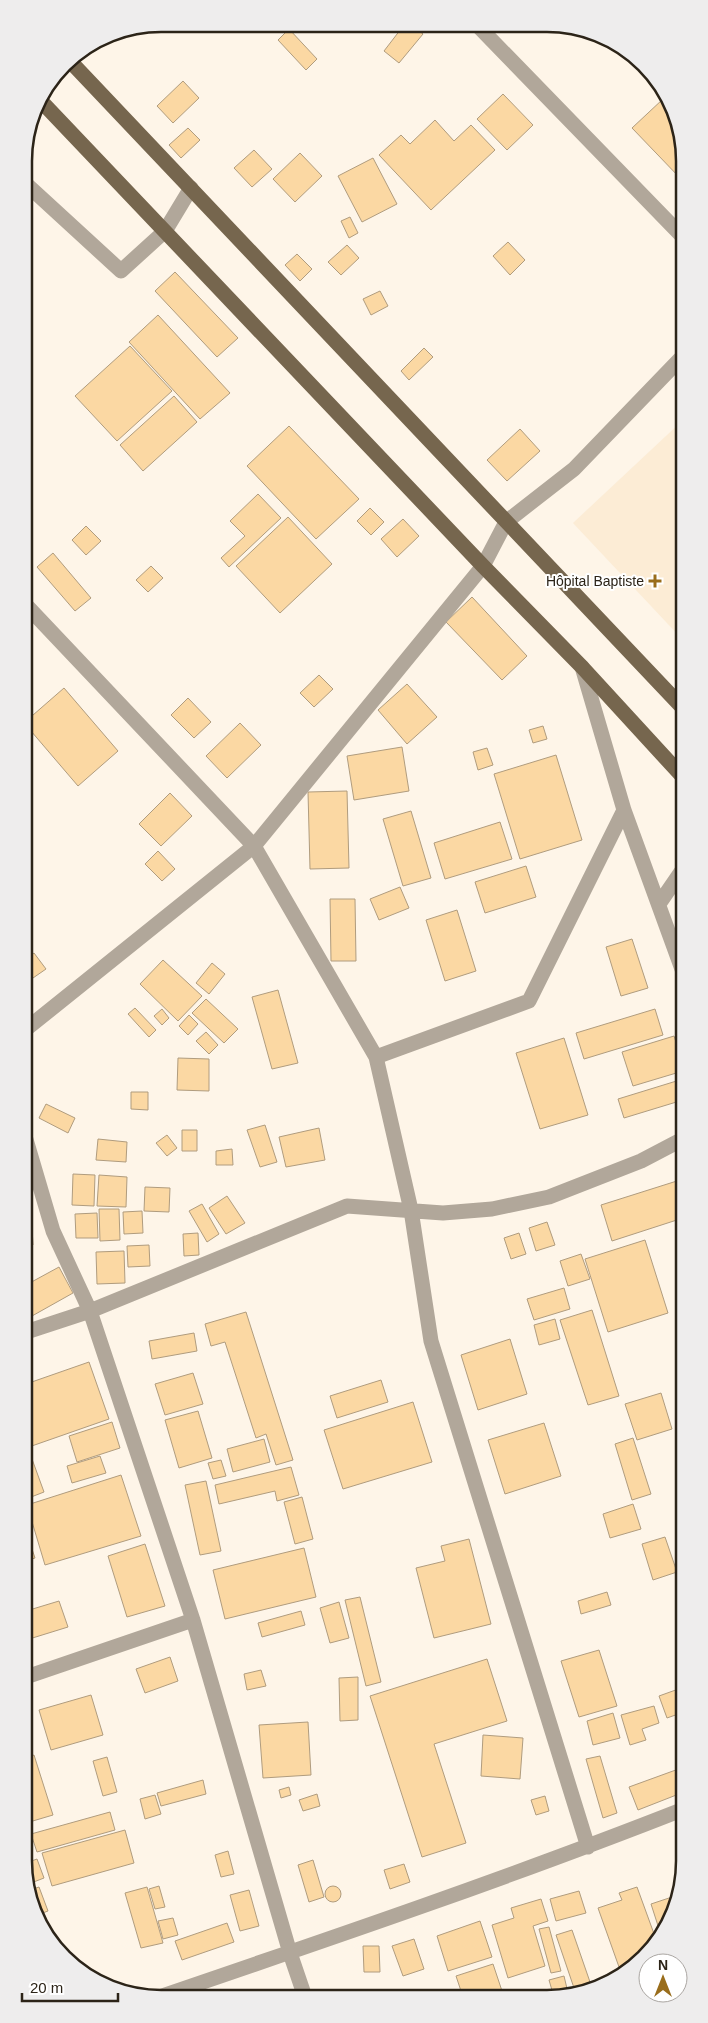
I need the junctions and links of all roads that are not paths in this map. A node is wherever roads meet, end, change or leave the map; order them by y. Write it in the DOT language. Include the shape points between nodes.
graph roads {
  1 [pos="484,32"];
  2 [pos="75,66"];
  3 [pos="43,109"];
  4 [pos="191,188"];
  5 [pos="33,190"];
  6 [pos="676,230"];
  7 [pos="165,231"];
  8 [pos="676,363"];
  9 [pos="506,522"];
  10 [pos="483,566"];
  11 [pos="33,612"];
  12 [pos="582,667"];
  13 [pos="676,700"];
  14 [pos="676,769"];
  15 [pos="624,810"];
  16 [pos="254,846"];
  17 [pos="676,880"];
  18 [pos="659,904"];
  19 [pos="676,951"];
  20 [pos="32,1024"];
  21 [pos="376,1057"];
  22 [pos="675,1143"];
  23 [pos="32,1161"];
  24 [pos="411,1210"];
  25 [pos="90,1310"];
  26 [pos="32,1330"];
  27 [pos="193,1620"];
  28 [pos="32,1675"];
  29 [pos="675,1813"];
  30 [pos="588,1847"];
  31 [pos="290,1953"];
  32 [pos="180,1990"];
  33 [pos="303,1990"];
  1 -- 6 [label="street"];
  2 -- 4 [label="main road"];
  3 -- 7 [label="main road"];
  4 -- 7 [label="street"];
  4 -- 9 [label="main road"];
  5 -- 7 [label="street" via="121,271"];
  7 -- 10 [label="main road"];
  8 -- 9 [label="street" via="574,469"];
  9 -- 10 [label="street"];
  9 -- 13 [label="main road"];
  10 -- 12 [label="main road"];
  10 -- 16 [label="street"];
  11 -- 16 [label="street"];
  12 -- 14 [label="main road"];
  12 -- 15 [label="street"];
  15 -- 18 [label="street"];
  15 -- 21 [label="street" via="529,1001"];
  16 -- 20 [label="street"];
  16 -- 21 [label="street"];
  17 -- 18 [label="street"];
  18 -- 19 [label="street"];
  21 -- 24 [label="street"];
  22 -- 24 [label="street" via="641,1161 549,1197 492,1209"];
  23 -- 25 [label="street" via="53,1231"];
  24 -- 25 [label="street" via="346,1206"];
  24 -- 30 [label="street" via="431,1341"];
  25 -- 26 [label="street"];
  25 -- 27 [label="street"];
  27 -- 28 [label="street"];
  27 -- 31 [label="street"];
  29 -- 30 [label="street"];
  30 -- 31 [label="street"];
  31 -- 32 [label="street"];
  31 -- 33 [label="street"];
}
